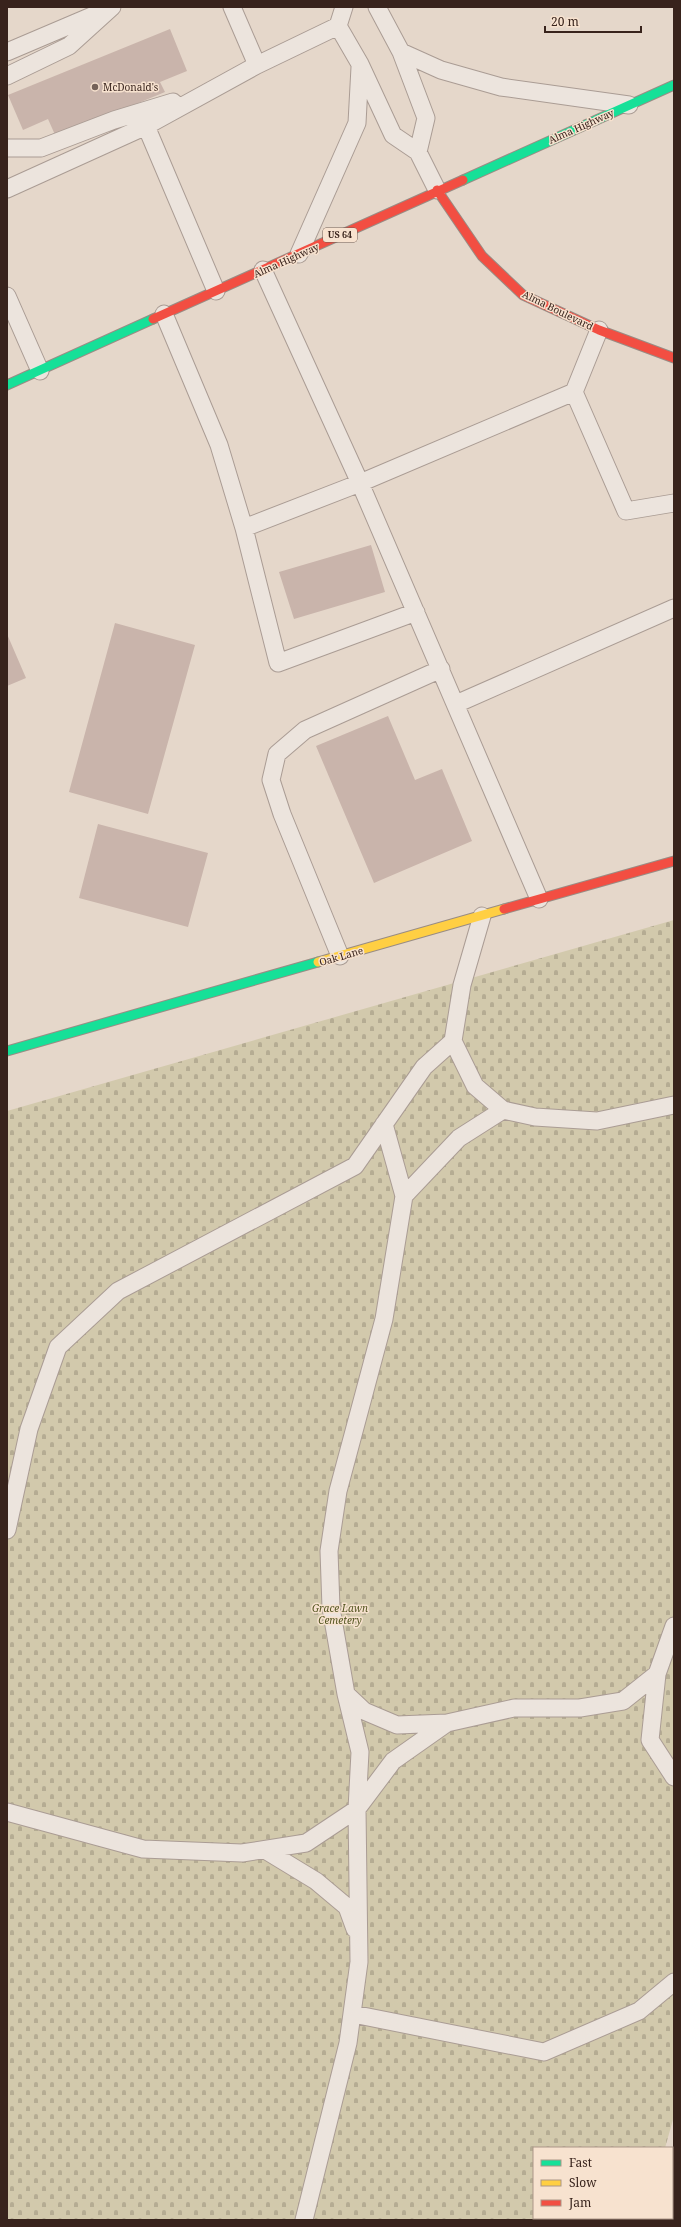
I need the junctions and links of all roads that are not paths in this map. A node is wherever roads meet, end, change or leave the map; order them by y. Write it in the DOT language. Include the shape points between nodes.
graph roads {
  1 [pos="112,7"];
  2 [pos="232,7"];
  3 [pos="344,7"];
  4 [pos="377,7"];
  5 [pos="338,26"];
  6 [pos="7,52"];
  7 [pos="401,52"];
  8 [pos="360,64"];
  9 [pos="257,65"];
  10 [pos="7,76"];
  11 [pos="674,85"];
  12 [pos="207,92"];
  13 [pos="629,105"];
  14 [pos="146,126"];
  15 [pos="7,148"];
  16 [pos="418,152"];
  17 [pos="7,189"];
  18 [pos="437,190"];
  19 [pos="299,254"];
  20 [pos="263,270"];
  21 [pos="216,291"];
  22 [pos="7,296"];
  23 [pos="164,314"];
  24 [pos="599,330"];
  25 [pos="674,358"];
  26 [pos="40,370"];
  27 [pos="7,385"];
  28 [pos="574,392"];
  29 [pos="360,483"];
  30 [pos="674,503"];
  31 [pos="244,528"];
  32 [pos="674,608"];
  33 [pos="416,612"];
  34 [pos="441,669"];
  35 [pos="456,704"];
  36 [pos="674,861"];
  37 [pos="540,899"];
  38 [pos="482,916"];
  39 [pos="340,956"];
  40 [pos="453,1041"];
  41 [pos="7,1051"];
  42 [pos="674,1105"];
  43 [pos="503,1110"];
  44 [pos="384,1124"];
  45 [pos="404,1196"];
  46 [pos="7,1530"];
  47 [pos="674,1626"];
  48 [pos="657,1674"];
  49 [pos="346,1694"];
  50 [pos="448,1723"];
  51 [pos="674,1778"];
  52 [pos="357,1809"];
  53 [pos="7,1812"];
  54 [pos="265,1850"];
  55 [pos="359,1940"];
  56 [pos="674,1982"];
  57 [pos="352,2014"];
  58 [pos="304,2220"];
  1 -- 6 [label="lane"];
  1 -- 10 [label="lane" via="69,46"];
  2 -- 9 [label="lane"];
  3 -- 5 [label="lane"];
  4 -- 7 [label="lane"];
  5 -- 8 [label="lane"];
  5 -- 9 [label="lane"];
  7 -- 13 [label="lane" via="441,70 501,87"];
  7 -- 16 [label="lane" via="426,118"];
  8 -- 16 [label="lane" via="393,135"];
  8 -- 19 [label="lane" via="357,123"];
  9 -- 12 [label="lane"];
  11 -- 13 [label="street, Alma Highway / US 64"];
  12 -- 14 [label="lane"];
  12 -- 15 [label="lane" via="114,120 41,148"];
  13 -- 18 [label="street, Alma Highway / US 64"];
  14 -- 17 [label="lane"];
  14 -- 21 [label="lane"];
  16 -- 18 [label="lane"];
  18 -- 19 [label="street, Alma Highway / US 64"];
  18 -- 24 [label="street, Alma Boulevard" via="482,256 523,295"];
  19 -- 20 [label="street, Alma Highway / US 64"];
  20 -- 21 [label="street, Alma Highway / US 64"];
  20 -- 29 [label="lane"];
  21 -- 23 [label="street, Alma Highway / US 64"];
  22 -- 26 [label="lane"];
  23 -- 26 [label="street, Alma Highway / US 64"];
  23 -- 31 [label="lane" via="219,445"];
  24 -- 25 [label="street, Alma Boulevard"];
  24 -- 28 [label="lane"];
  26 -- 27 [label="street, Alma Highway / US 64"];
  28 -- 29 [label="lane"];
  28 -- 30 [label="lane" via="626,511"];
  29 -- 31 [label="lane"];
  29 -- 33 [label="lane"];
  31 -- 33 [label="lane" via="278,663"];
  32 -- 35 [label="lane"];
  33 -- 34 [label="lane"];
  34 -- 35 [label="lane"];
  34 -- 39 [label="lane" via="305,730 277,754 271,780 282,814"];
  35 -- 37 [label="lane"];
  36 -- 37 [label="street, Oak Lane"];
  37 -- 38 [label="street, Oak Lane"];
  38 -- 39 [label="street, Oak Lane"];
  38 -- 40 [label="lane" via="462,985"];
  39 -- 41 [label="street, Oak Lane"];
  40 -- 43 [label="lane" via="476,1086"];
  40 -- 44 [label="lane" via="424,1067"];
  42 -- 43 [label="lane" via="598,1121 535,1117"];
  43 -- 45 [label="lane" via="459,1138"];
  44 -- 45 [label="lane"];
  44 -- 46 [label="lane" via="355,1166 118,1291 58,1347 29,1429"];
  45 -- 49 [label="lane" via="384,1319 338,1490 329,1551 331,1608"];
  47 -- 48 [label="lane"];
  48 -- 50 [label="lane" via="624,1701 580,1708 514,1708"];
  48 -- 51 [label="lane" via="650,1740"];
  49 -- 50 [label="lane" via="364,1711 397,1725"];
  49 -- 52 [label="lane" via="360,1752"];
  50 -- 52 [label="lane" via="393,1761"];
  52 -- 54 [label="lane" via="306,1843"];
  52 -- 55 [label="lane"];
  53 -- 54 [label="lane" via="143,1849 242,1853"];
  54 -- 55 [label="lane" via="316,1881 347,1907"];
  55 -- 57 [label="lane" via="359,1962"];
  56 -- 57 [label="lane" via="639,2011 544,2052"];
  57 -- 58 [label="lane" via="348,2043"];
}
